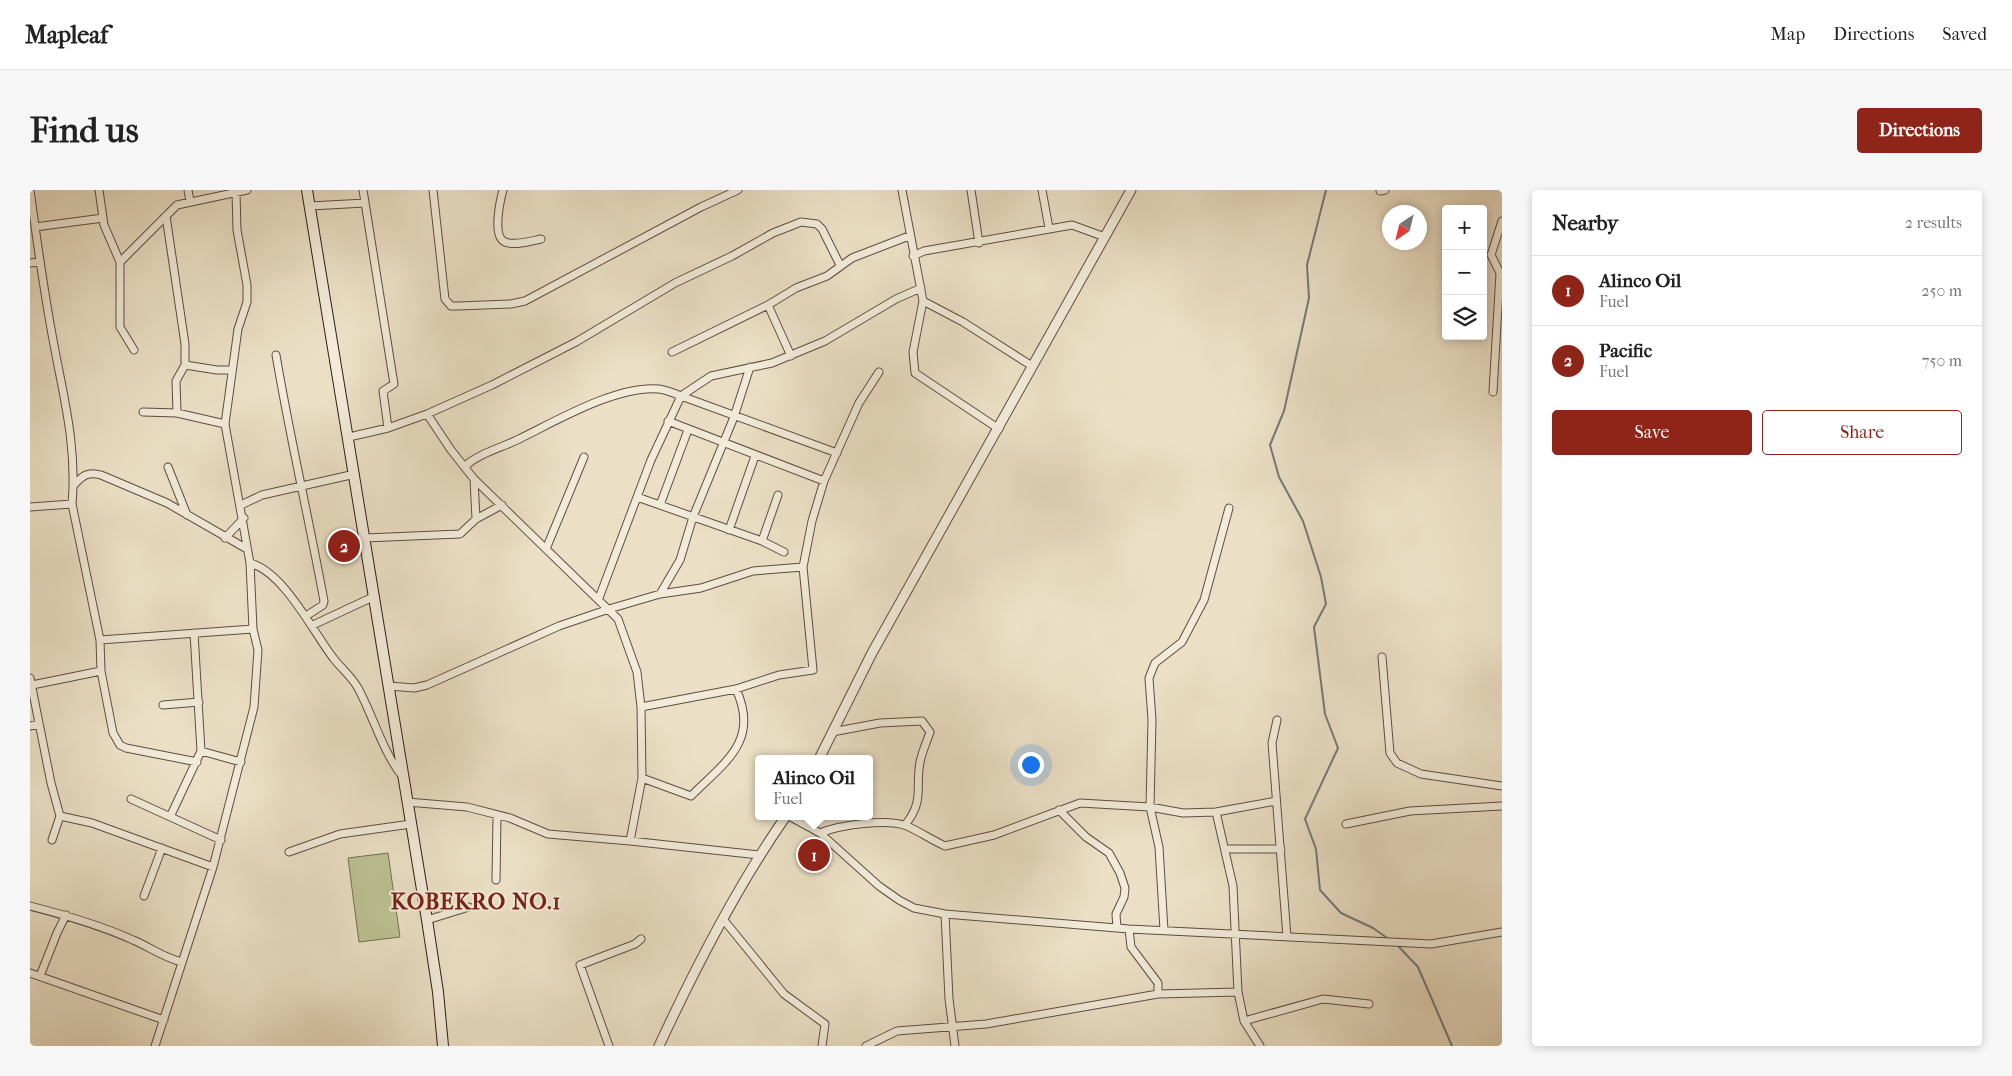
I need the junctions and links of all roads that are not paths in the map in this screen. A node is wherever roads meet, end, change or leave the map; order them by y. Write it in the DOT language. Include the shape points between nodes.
graph roads {
  1 [pos="30,190"];
  2 [pos="100,190"];
  3 [pos="188,190"];
  4 [pos="247,190"];
  5 [pos="307,190"];
  6 [pos="363,190"];
  7 [pos="433,190"];
  8 [pos="503,190"];
  9 [pos="738,190"];
  10 [pos="902,190"];
  11 [pos="970,190"];
  12 [pos="1042,190"];
  13 [pos="1131,190"];
  14 [pos="236,192"];
  15 [pos="190,201"];
  16 [pos="364,202"];
  17 [pos="310,206"];
  18 [pos="166,216"];
  19 [pos="103,218"];
  20 [pos="1502,221"];
  21 [pos="35,228"];
  22 [pos="1049,228"];
  23 [pos="909,236"];
  24 [pos="1105,237"];
  25 [pos="541,239"];
  26 [pos="979,243"];
  27 [pos="913,256"];
  28 [pos="40,262"];
  29 [pos="120,262"];
  30 [pos="30,263"];
  31 [pos="840,265"];
  32 [pos="921,288"];
  33 [pos="923,301"];
  34 [pos="768,304"];
  35 [pos="134,350"];
  36 [pos="672,352"];
  37 [pos="276,355"];
  38 [pos="791,356"];
  39 [pos="185,364"];
  40 [pos="1032,366"];
  41 [pos="750,367"];
  42 [pos="232,370"];
  43 [pos="878,372"];
  44 [pos="1493,392"];
  45 [pos="681,396"];
  46 [pos="143,412"];
  47 [pos="177,413"];
  48 [pos="427,414"];
  49 [pos="734,417"];
  50 [pos="668,421"];
  51 [pos="225,424"];
  52 [pos="388,428"];
  53 [pos="999,429"];
  54 [pos="688,430"];
  55 [pos="349,437"];
  56 [pos="723,444"];
  57 [pos="837,453"];
  58 [pos="755,456"];
  59 [pos="584,457"];
  60 [pos="465,466"];
  61 [pos="168,467"];
  62 [pos="355,474"];
  63 [pos="474,479"];
  64 [pos="824,481"];
  65 [pos="74,485"];
  66 [pos="300,485"];
  67 [pos="778,495"];
  68 [pos="638,497"];
  69 [pos="72,504"];
  70 [pos="241,505"];
  71 [pos="502,505"];
  72 [pos="660,505"];
  73 [pos="30,507"];
  74 [pos="1229,508"];
  75 [pos="187,515"];
  76 [pos="693,517"];
  77 [pos="244,518"];
  78 [pos="476,519"];
  79 [pos="728,530"];
  80 [pos="225,538"];
  81 [pos="365,538"];
  82 [pos="762,541"];
  83 [pos="247,549"];
  84 [pos="546,549"];
  85 [pos="784,552"];
  86 [pos="250,563"];
  87 [pos="803,567"];
  88 [pos="660,594"];
  89 [pos="374,596"];
  90 [pos="599,598"];
  91 [pos="609,610"];
  92 [pos="306,616"];
  93 [pos="313,625"];
  94 [pos="253,629"];
  95 [pos="194,633"];
  96 [pos="100,640"];
  97 [pos="1382,657"];
  98 [pos="101,671"];
  99 [pos="31,681"];
  100 [pos="389,686"];
  101 [pos="736,689"];
  102 [pos="199,702"];
  103 [pos="164,705"];
  104 [pos="641,708"];
  105 [pos="1277,720"];
  106 [pos="39,724"];
  107 [pos="30,726"];
  108 [pos="832,732"];
  109 [pos="201,751"];
  110 [pos="821,755"];
  111 [pos="197,762"];
  112 [pos="241,762"];
  113 [pos="403,776"];
  114 [pos="642,778"];
  115 [pos="1502,786"];
  116 [pos="131,799"];
  117 [pos="1276,801"];
  118 [pos="407,802"];
  119 [pos="1502,806"];
  120 [pos="1150,807"];
  121 [pos="1059,810"];
  122 [pos="1216,812"];
  123 [pos="60,816"];
  124 [pos="497,816"];
  125 [pos="170,817"];
  126 [pos="785,820"];
  127 [pos="796,820"];
  128 [pos="411,824"];
  129 [pos="1346,824"];
  130 [pos="905,825"];
  131 [pos="820,833"];
  132 [pos="52,840"];
  133 [pos="221,840"];
  134 [pos="630,840"];
  135 [pos="162,848"];
  136 [pos="1226,849"];
  137 [pos="1281,849"];
  138 [pos="289,852"];
  139 [pos="759,855"];
  140 [pos="213,867"];
  141 [pos="496,880"];
  142 [pos="144,896"];
  143 [pos="30,906"];
  144 [pos="469,907"];
  145 [pos="945,914"];
  146 [pos="66,915"];
  147 [pos="722,919"];
  148 [pos="427,920"];
  149 [pos="1117,928"];
  150 [pos="1130,929"];
  151 [pos="1164,930"];
  152 [pos="1502,932"];
  153 [pos="1235,935"];
  154 [pos="1286,937"];
  155 [pos="641,939"];
  156 [pos="182,962"];
  157 [pos="30,973"];
  158 [pos="40,976"];
  159 [pos="1238,992"];
  160 [pos="1158,994"];
  161 [pos="1369,1004"];
  162 [pos="164,1020"];
  163 [pos="1244,1022"];
  164 [pos="952,1027"];
  165 [pos="155,1046"];
  166 [pos="443,1046"];
  167 [pos="609,1046"];
  168 [pos="659,1046"];
  169 [pos="822,1046"];
  170 [pos="866,1046"];
  171 [pos="954,1046"];
  172 [pos="1260,1046"];
  1 -- 21 [label="street"];
  2 -- 19 [label="street"];
  3 -- 15 [label="street"];
  4 -- 14 [label="street"];
  5 -- 17 [label="main road"];
  6 -- 16 [label="street"];
  7 -- 9 [label="street" via="445,299 451,306 458,306 510,304 525,300"];
  8 -- 25 [label="street" via="498,233 501,240 507,243"];
  10 -- 23 [label="street"];
  11 -- 26 [label="street"];
  12 -- 22 [label="street"];
  13 -- 24 [label="street"];
  14 -- 15 [label="street"];
  14 -- 42 [label="street" via="236,230 247,285 247,302 238,329"];
  15 -- 18 [label="street" via="174,206"];
  16 -- 17 [label="street"];
  16 -- 52 [label="street" via="394,384 383,391"];
  17 -- 55 [label="main road"];
  18 -- 29 [label="street"];
  18 -- 39 [label="street" via="185,344"];
  19 -- 21 [label="street"];
  19 -- 29 [label="street"];
  20 -- 44 [label="street" via="1491,255 1500,274"];
  21 -- 28 [label="street"];
  22 -- 24 [label="street" via="1072,225"];
  22 -- 26 [label="street"];
  23 -- 27 [label="street"];
  23 -- 31 [label="street"];
  24 -- 40 [label="street"];
  26 -- 27 [label="street" via="924,251"];
  27 -- 32 [label="street"];
  28 -- 30 [label="street"];
  28 -- 65 [label="street" via="70,420"];
  29 -- 35 [label="street" via="120,327"];
  31 -- 34 [label="street" via="828,276 796,288"];
  31 -- 48 [label="street" via="817,224 801,222 773,232 675,283 576,342"];
  32 -- 33 [label="street"];
  32 -- 38 [label="street"];
  33 -- 40 [label="street"];
  33 -- 53 [label="street" via="913,352 915,373"];
  34 -- 36 [label="street"];
  34 -- 38 [label="street"];
  37 -- 66 [label="street"];
  38 -- 41 [label="street"];
  39 -- 42 [label="street"];
  39 -- 47 [label="street" via="176,381"];
  40 -- 53 [label="street"];
  41 -- 45 [label="street" via="712,376"];
  41 -- 49 [label="street"];
  42 -- 51 [label="street"];
  43 -- 57 [label="street" via="859,403"];
  45 -- 49 [label="street"];
  45 -- 50 [label="street"];
  45 -- 60 [label="street" via="660,389 645,389 579,408 473,459"];
  46 -- 47 [label="street"];
  47 -- 51 [label="street"];
  48 -- 52 [label="street"];
  48 -- 60 [label="street"];
  49 -- 56 [label="street"];
  49 -- 57 [label="street"];
  50 -- 54 [label="street"];
  50 -- 68 [label="street"];
  51 -- 70 [label="street"];
  52 -- 55 [label="street"];
  53 -- 108 [label="street" via="872,653"];
  54 -- 56 [label="street"];
  54 -- 72 [label="street"];
  55 -- 62 [label="main road"];
  56 -- 58 [label="street"];
  56 -- 76 [label="street"];
  57 -- 64 [label="street"];
  58 -- 64 [label="street"];
  58 -- 79 [label="street"];
  59 -- 84 [label="street"];
  60 -- 63 [label="street"];
  61 -- 75 [label="street"];
  62 -- 66 [label="street"];
  62 -- 81 [label="main road"];
  63 -- 71 [label="street"];
  63 -- 78 [label="street"];
  64 -- 87 [label="street"];
  65 -- 69 [label="street"];
  65 -- 75 [label="street" via="83,475 96,474 167,503"];
  66 -- 70 [label="street" via="262,495"];
  66 -- 92 [label="street" via="309,515 324,601"];
  67 -- 82 [label="street"];
  68 -- 72 [label="street"];
  68 -- 90 [label="street"];
  69 -- 73 [label="street"];
  69 -- 96 [label="street"];
  70 -- 77 [label="street"];
  71 -- 78 [label="street"];
  71 -- 84 [label="street"];
  72 -- 76 [label="street"];
  74 -- 120 [label="street" via="1204,600 1182,642 1155,664 1149,678 1152,720"];
  75 -- 80 [label="street"];
  76 -- 79 [label="street"];
  76 -- 88 [label="street" via="680,560"];
  77 -- 80 [label="street"];
  77 -- 83 [label="street"];
  78 -- 81 [label="street" via="460,534"];
  79 -- 82 [label="street"];
  80 -- 83 [label="street"];
  81 -- 89 [label="main road"];
  82 -- 85 [label="street"];
  83 -- 86 [label="street"];
  84 -- 90 [label="street"];
  86 -- 92 [label="street" via="267,570"];
  86 -- 94 [label="street"];
  87 -- 88 [label="street" via="753,572 701,588"];
  87 -- 101 [label="street" via="813,670 779,675"];
  88 -- 91 [label="street"];
  89 -- 93 [label="street"];
  89 -- 100 [label="main road"];
  90 -- 91 [label="street"];
  91 -- 100 [label="street" via="559,626 428,685 414,688"];
  91 -- 104 [label="street" via="618,618 637,672"];
  92 -- 93 [label="street"];
  93 -- 113 [label="street" via="353,680 387,755"];
  94 -- 95 [label="street"];
  94 -- 112 [label="street" via="258,650 254,707"];
  95 -- 96 [label="street"];
  95 -- 102 [label="street"];
  96 -- 98 [label="street"];
  97 -- 115 [label="street" via="1390,753 1397,764 1421,774"];
  98 -- 99 [label="street"];
  98 -- 111 [label="street" via="113,733 120,744"];
  99 -- 106 [label="street"];
  100 -- 113 [label="main road"];
  101 -- 104 [label="street"];
  101 -- 114 [label="street" via="745,719 743,738 691,796"];
  102 -- 103 [label="street"];
  102 -- 109 [label="street"];
  104 -- 114 [label="street"];
  105 -- 117 [label="street" via="1272,743"];
  106 -- 107 [label="street"];
  106 -- 123 [label="street"];
  108 -- 110 [label="street"];
  108 -- 130 [label="street" via="880,723 922,721 930,732 920,762 915,813"];
  109 -- 111 [label="street"];
  109 -- 112 [label="street"];
  111 -- 125 [label="street"];
  112 -- 133 [label="street"];
  113 -- 118 [label="main road"];
  114 -- 134 [label="street"];
  116 -- 125 [label="street"];
  117 -- 122 [label="street"];
  117 -- 137 [label="street"];
  118 -- 124 [label="street" via="467,807"];
  118 -- 128 [label="main road"];
  119 -- 129 [label="street" via="1410,811"];
  120 -- 121 [label="street" via="1080,803"];
  120 -- 122 [label="street" via="1183,813"];
  120 -- 151 [label="street" via="1159,847"];
  121 -- 130 [label="street" via="994,835 945,846"];
  121 -- 149 [label="street" via="1108,853 1120,873 1125,888 1116,914"];
  122 -- 136 [label="street"];
  123 -- 132 [label="street"];
  123 -- 135 [label="street" via="92,823"];
  124 -- 134 [label="street" via="548,834"];
  124 -- 141 [label="street"];
  125 -- 133 [label="street"];
  126 -- 139 [label="street"];
  127 -- 131 [label="street"];
  128 -- 138 [label="street" via="340,834"];
  128 -- 148 [label="main road"];
  130 -- 131 [label="street" via="840,826"];
  131 -- 145 [label="street" via="899,900 914,908"];
  133 -- 140 [label="street"];
  134 -- 139 [label="street"];
  135 -- 140 [label="street"];
  135 -- 142 [label="street"];
  136 -- 137 [label="street"];
  136 -- 153 [label="street" via="1233,886"];
  137 -- 154 [label="street"];
  139 -- 147 [label="street"];
  140 -- 156 [label="street"];
  143 -- 146 [label="street"];
  144 -- 148 [label="street"];
  145 -- 149 [label="street"];
  145 -- 164 [label="street"];
  146 -- 156 [label="street" via="105,928 171,960"];
  146 -- 158 [label="street"];
  147 -- 168 [label="street"];
  147 -- 169 [label="street" via="784,994 824,1024"];
  148 -- 166 [label="main road"];
  149 -- 150 [label="street"];
  150 -- 151 [label="street"];
  150 -- 160 [label="street" via="1131,947 1158,983"];
  151 -- 153 [label="street"];
  152 -- 154 [label="street" via="1441,943"];
  153 -- 154 [label="street"];
  153 -- 159 [label="street"];
  155 -- 167 [label="street" via="580,965"];
  156 -- 162 [label="street"];
  157 -- 158 [label="street"];
  158 -- 162 [label="street"];
  159 -- 160 [label="street"];
  159 -- 163 [label="street"];
  160 -- 164 [label="street"];
  161 -- 163 [label="street" via="1323,999"];
  162 -- 165 [label="street"];
  163 -- 172 [label="street"];
  164 -- 170 [label="street" via="897,1031"];
  164 -- 171 [label="street"];
}
